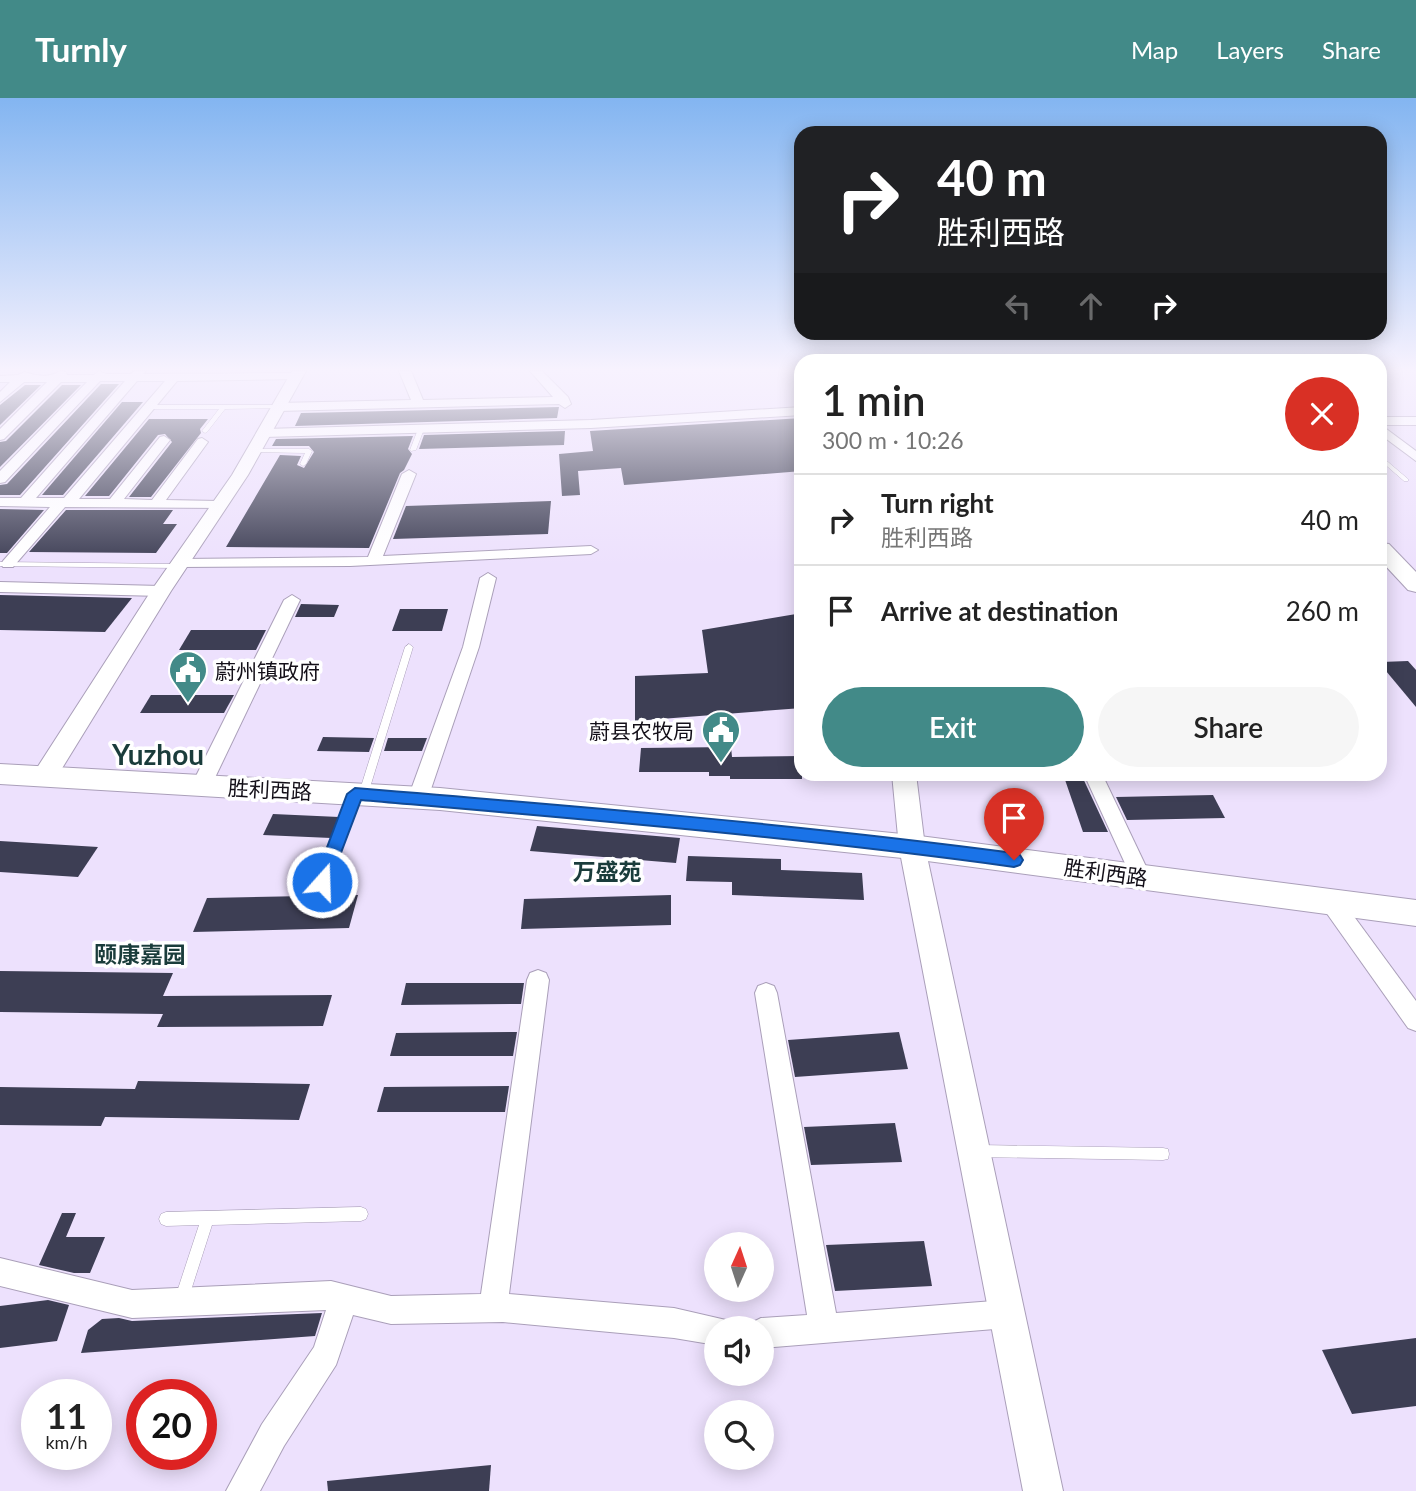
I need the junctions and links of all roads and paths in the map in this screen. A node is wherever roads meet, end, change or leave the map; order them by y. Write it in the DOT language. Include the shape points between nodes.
graph roads {
  1 [pos="42,436"];
  2 [pos="83,436"];
  3 [pos="123,436"];
  4 [pos="262,436"];
  5 [pos="418,436"];
  6 [pos="1390,436"];
  7 [pos="203,437"];
  8 [pos="164,440"];
  9 [pos="413,450"];
  10 [pos="253,451"];
  11 [pos="1416,457"];
  12 [pos="1387,463"];
  13 [pos="303,464"];
  14 [pos="409,474"];
  15 [pos="0,480"];
  16 [pos="1406,480"];
  17 [pos="0,502"];
  18 [pos="25,502"];
  19 [pos="64,503"];
  20 [pos="113,503"];
  21 [pos="156,504"];
  22 [pos="219,505"];
  23 [pos="591,550"];
  24 [pos="1387,555"];
  25 [pos="374,561"];
  26 [pos="4,564"];
  27 [pos="178,565"];
  28 [pos="488,578"];
  29 [pos="1416,585"];
  30 [pos="0,587"];
  31 [pos="161,591"];
  32 [pos="292,600"];
  33 [pos="410,647"];
  34 [pos="0,774"];
  35 [pos="44,777"];
  36 [pos="905,781"];
  37 [pos="1096,781"];
  38 [pos="201,786"];
  39 [pos="359,794"];
  40 [pos="418,798"];
  41 [pos="912,846"];
  42 [pos="1142,877"];
  43 [pos="322,882"];
  44 [pos="1331,902"];
  45 [pos="1416,913"];
  46 [pos="538,980"];
  47 [pos="766,993"];
  48 [pos="1416,1020"];
  49 [pos="974,1150"];
  50 [pos="1163,1154"];
  51 [pos="361,1214"];
  52 [pos="208,1217"];
  53 [pos="166,1219"];
  54 [pos="0,1272"];
  55 [pos="344,1298"];
  56 [pos="181,1302"];
  57 [pos="493,1308"];
  58 [pos="1007,1314"];
  59 [pos="704,1328"];
  60 [pos="824,1328"];
  61 [pos="774,1333"];
  62 [pos="242,1491"];
  63 [pos="1043,1491"];
  1 -- 15 [label="street"];
  2 -- 18 [label="street"];
  3 -- 19 [label="street"];
  4 -- 10 [label="street"];
  5 -- 9 [label="lane"];
  6 -- 11 [label="street"];
  7 -- 21 [label="street"];
  8 -- 20 [label="street"];
  10 -- 13 [label="lane" via="309,451"];
  10 -- 22 [label="street"];
  12 -- 16 [label="lane"];
  14 -- 25 [label="street"];
  17 -- 18 [label="street"];
  18 -- 19 [label="street"];
  19 -- 20 [label="street"];
  19 -- 26 [label="street"];
  20 -- 21 [label="street"];
  21 -- 22 [label="street"];
  22 -- 27 [label="street"];
  23 -- 25 [label="street"];
  24 -- 29 [label="main road"];
  25 -- 27 [label="street"];
  26 -- 27 [label="lane"];
  27 -- 31 [label="street"];
  28 -- 40 [label="street" via="471,647"];
  30 -- 31 [label="street"];
  31 -- 35 [label="street"];
  32 -- 38 [label="street"];
  33 -- 39 [label="lane"];
  34 -- 35 [label="main road, 胜利西路"];
  35 -- 38 [label="main road, 胜利西路"];
  36 -- 41 [label="street"];
  37 -- 42 [label="street"];
  38 -- 39 [label="main road, 胜利西路"];
  39 -- 40 [label="main road, 胜利西路"];
  39 -- 43 [label="lane"];
  40 -- 41 [label="main road, 胜利西路"];
  41 -- 42 [label="main road, 胜利西路"];
  41 -- 49 [label="street"];
  42 -- 44 [label="main road, 胜利西路"];
  44 -- 45 [label="main road, 胜利西路"];
  44 -- 48 [label="street"];
  46 -- 57 [label="street"];
  47 -- 60 [label="street"];
  49 -- 50 [label="lane"];
  49 -- 58 [label="street"];
  51 -- 52 [label="lane"];
  52 -- 53 [label="lane"];
  52 -- 56 [label="lane"];
  54 -- 56 [label="street" via="132,1304"];
  55 -- 56 [label="street"];
  55 -- 57 [label="street" via="391,1310"];
  55 -- 62 [label="street" via="326,1355 273,1434"];
  57 -- 59 [label="street"];
  58 -- 60 [label="street"];
  58 -- 63 [label="street"];
  60 -- 61 [label="street"];
}
